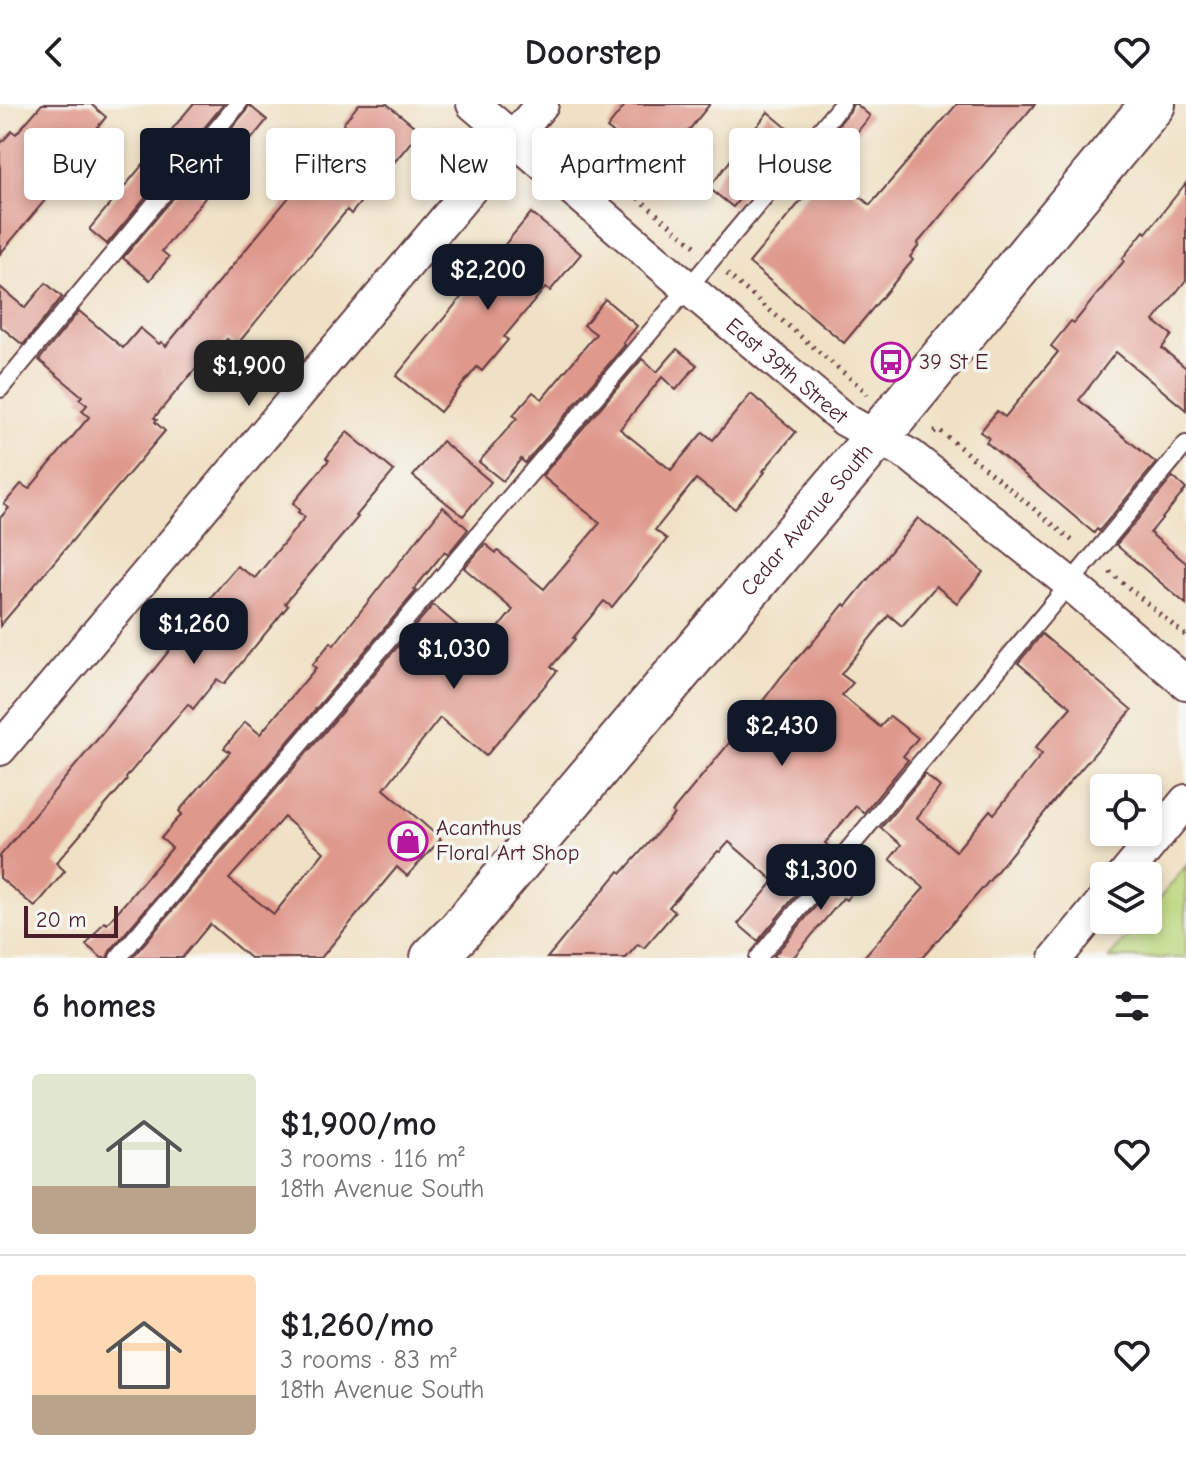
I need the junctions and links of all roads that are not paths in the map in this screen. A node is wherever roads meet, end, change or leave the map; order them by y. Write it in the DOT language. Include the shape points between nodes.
graph roads {
  1 [pos="238,104"];
  2 [pos="473,104"];
  3 [pos="542,104"];
  4 [pos="842,104"];
  5 [pos="1153,104"];
  6 [pos="500,128"];
  7 [pos="516,135"];
  8 [pos="516,142"];
  9 [pos="462,200"];
  10 [pos="688,288"];
  11 [pos="0,389"];
  12 [pos="877,437"];
  13 [pos="1186,444"];
  14 [pos="1070,584"];
  15 [pos="1186,683"];
  16 [pos="0,749"];
  17 [pos="1186,801"];
  18 [pos="1136,862"];
  19 [pos="1090,917"];
  20 [pos="444,950"];
  21 [pos="118,958"];
  22 [pos="758,958"];
  23 [pos="1056,958"];
  1 -- 11 [label="lane"];
  2 -- 6 [label="street, East 39th Street"];
  3 -- 7 [label="street"];
  4 -- 10 [label="lane"];
  5 -- 12 [label="main road, Cedar Avenue South"];
  8 -- 10 [label="street, East 39th Street"];
  9 -- 16 [label="street"];
  10 -- 12 [label="street, East 39th Street" via="845,420"];
  10 -- 21 [label="lane"];
  12 -- 14 [label="street, East 39th Street" via="911,456"];
  12 -- 20 [label="main road, Cedar Avenue South"];
  13 -- 14 [label="lane"];
  14 -- 15 [label="street, East 39th Street"];
  14 -- 22 [label="lane"];
  17 -- 18 [label="street"];
  19 -- 23 [label="street"];
}
